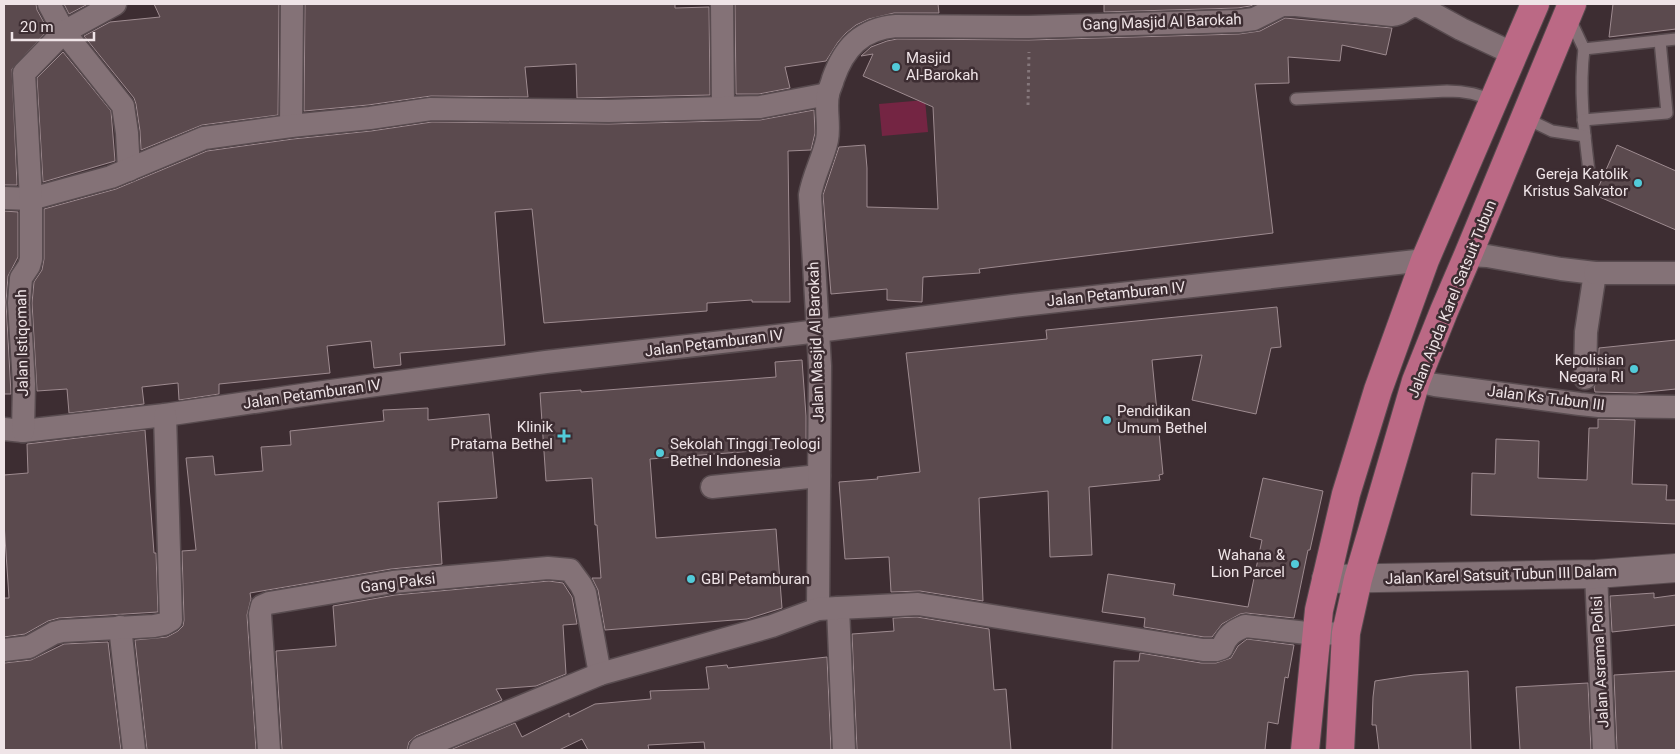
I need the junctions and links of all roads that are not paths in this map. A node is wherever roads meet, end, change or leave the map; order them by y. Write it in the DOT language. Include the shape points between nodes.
graph roads {
  1 [pos="49,4"];
  2 [pos="115,4"];
  3 [pos="292,4"];
  4 [pos="722,4"];
  5 [pos="1535,4"];
  6 [pos="1570,9"];
  7 [pos="64,32"];
  8 [pos="1676,40"];
  9 [pos="1660,41"];
  10 [pos="1584,49"];
  11 [pos="1514,54"];
  12 [pos="828,94"];
  13 [pos="1296,99"];
  14 [pos="1493,102"];
  15 [pos="723,107"];
  16 [pos="1525,118"];
  17 [pos="1583,120"];
  18 [pos="291,126"];
  19 [pos="1585,136"];
  20 [pos="129,170"];
  21 [pos="1590,171"];
  22 [pos="4,198"];
  23 [pos="32,199"];
  24 [pos="1468,255"];
  25 [pos="1425,260"];
  26 [pos="1595,273"];
  27 [pos="1676,273"];
  28 [pos="818,331"];
  29 [pos="1585,378"];
  30 [pos="1416,381"];
  31 [pos="1676,407"];
  32 [pos="165,415"];
  33 [pos="13,430"];
  34 [pos="819,476"];
  35 [pos="712,488"];
  36 [pos="1676,568"];
  37 [pos="1596,574"];
  38 [pos="1326,578"];
  39 [pos="1358,579"];
  40 [pos="828,608"];
  41 [pos="120,627"];
  42 [pos="1346,633"];
  43 [pos="1316,634"];
  44 [pos="4,650"];
  45 [pos="600,674"];
  46 [pos="134,750"];
  47 [pos="269,750"];
  48 [pos="420,750"];
  49 [pos="844,750"];
  50 [pos="1305,750"];
  51 [pos="1340,750"];
  52 [pos="1604,750"];
  1 -- 7 [label="street"];
  2 -- 7 [label="street, Jalan Istiqomah"];
  3 -- 18 [label="street"];
  4 -- 15 [label="street"];
  5 -- 11 [label="main road"];
  6 -- 10 [label="lane"];
  6 -- 16 [label="main road, Jalan Aipda Karel Satsuit Tubun"];
  7 -- 20 [label="street" via="123,106"];
  7 -- 23 [label="street, Jalan Istiqomah" via="24,73"];
  8 -- 9 [label="lane"];
  9 -- 10 [label="lane"];
  9 -- 17 [label="lane" via="1666,113"];
  10 -- 17 [label="lane" via="1581,75"];
  11 -- 12 [label="street, Gang Masjid Al Barokah" via="1415,5 1392,15 1282,5 1254,19 1240,21 885,27 852,44 839,63"];
  11 -- 14 [label="main road"];
  12 -- 15 [label="street" via="760,107"];
  12 -- 28 [label="street, Jalan Masjid Al Barokah" via="827,137 810,195"];
  13 -- 14 [label="lane" via="1463,91 1480,94"];
  14 -- 16 [label="main road"];
  14 -- 25 [label="main road"];
  15 -- 18 [label="street" via="609,111 431,109"];
  16 -- 19 [label="lane" via="1552,131"];
  16 -- 24 [label="main road, Jalan Aipda Karel Satsuit Tubun"];
  17 -- 19 [label="lane"];
  18 -- 20 [label="street" via="204,138"];
  19 -- 21 [label="lane"];
  20 -- 23 [label="street"];
  22 -- 23 [label="street"];
  23 -- 33 [label="street, Jalan Istiqomah" via="31,259 21,278 19,303 24,384"];
  24 -- 26 [label="street"];
  24 -- 30 [label="main road, Jalan Aipda Karel Satsuit Tubun"];
  25 -- 28 [label="street, Jalan Petamburan IV"];
  25 -- 38 [label="main road" via="1378,390 1346,494"];
  26 -- 27 [label="street"];
  26 -- 29 [label="street" via="1586,332"];
  28 -- 32 [label="street, Jalan Petamburan IV" via="546,362"];
  28 -- 34 [label="street, Jalan Masjid Al Barokah"];
  30 -- 31 [label="street, Jalan Ks Tubun III" via="1600,406"];
  30 -- 39 [label="main road, Jalan Aipda Karel Satsuit Tubun"];
  32 -- 33 [label="street, Jalan Petamburan IV"];
  32 -- 41 [label="street" via="171,620 154,626"];
  34 -- 35 [label="street"];
  34 -- 40 [label="street, Jalan Masjid Al Barokah"];
  36 -- 37 [label="street, Jalan Karel Satsuit Tubun III Dalam"];
  37 -- 39 [label="street, Jalan Karel Satsuit Tubun III Dalam"];
  37 -- 52 [label="street, Jalan Asrama Polisi"];
  38 -- 39 [label="street, Jalan Karel Satsuit Tubun III Dalam"];
  38 -- 43 [label="main road"];
  39 -- 42 [label="main road, Jalan Aipda Karel Satsuit Tubun"];
  40 -- 43 [label="street" via="918,604 1203,650 1222,648 1225,639 1245,626"];
  40 -- 45 [label="street"];
  40 -- 49 [label="street, Jalan Masjid Al Barokah"];
  41 -- 44 [label="street" via="62,631 29,647"];
  41 -- 46 [label="street"];
  42 -- 43 [label="street"];
  42 -- 51 [label="main road, Jalan Aipda Karel Satsuit Tubun"];
  43 -- 50 [label="main road"];
  45 -- 47 [label="street, Gang Paksi" via="585,593 570,570 548,568 393,582 269,603 262,606 260,614"];
  45 -- 48 [label="street"];
}
